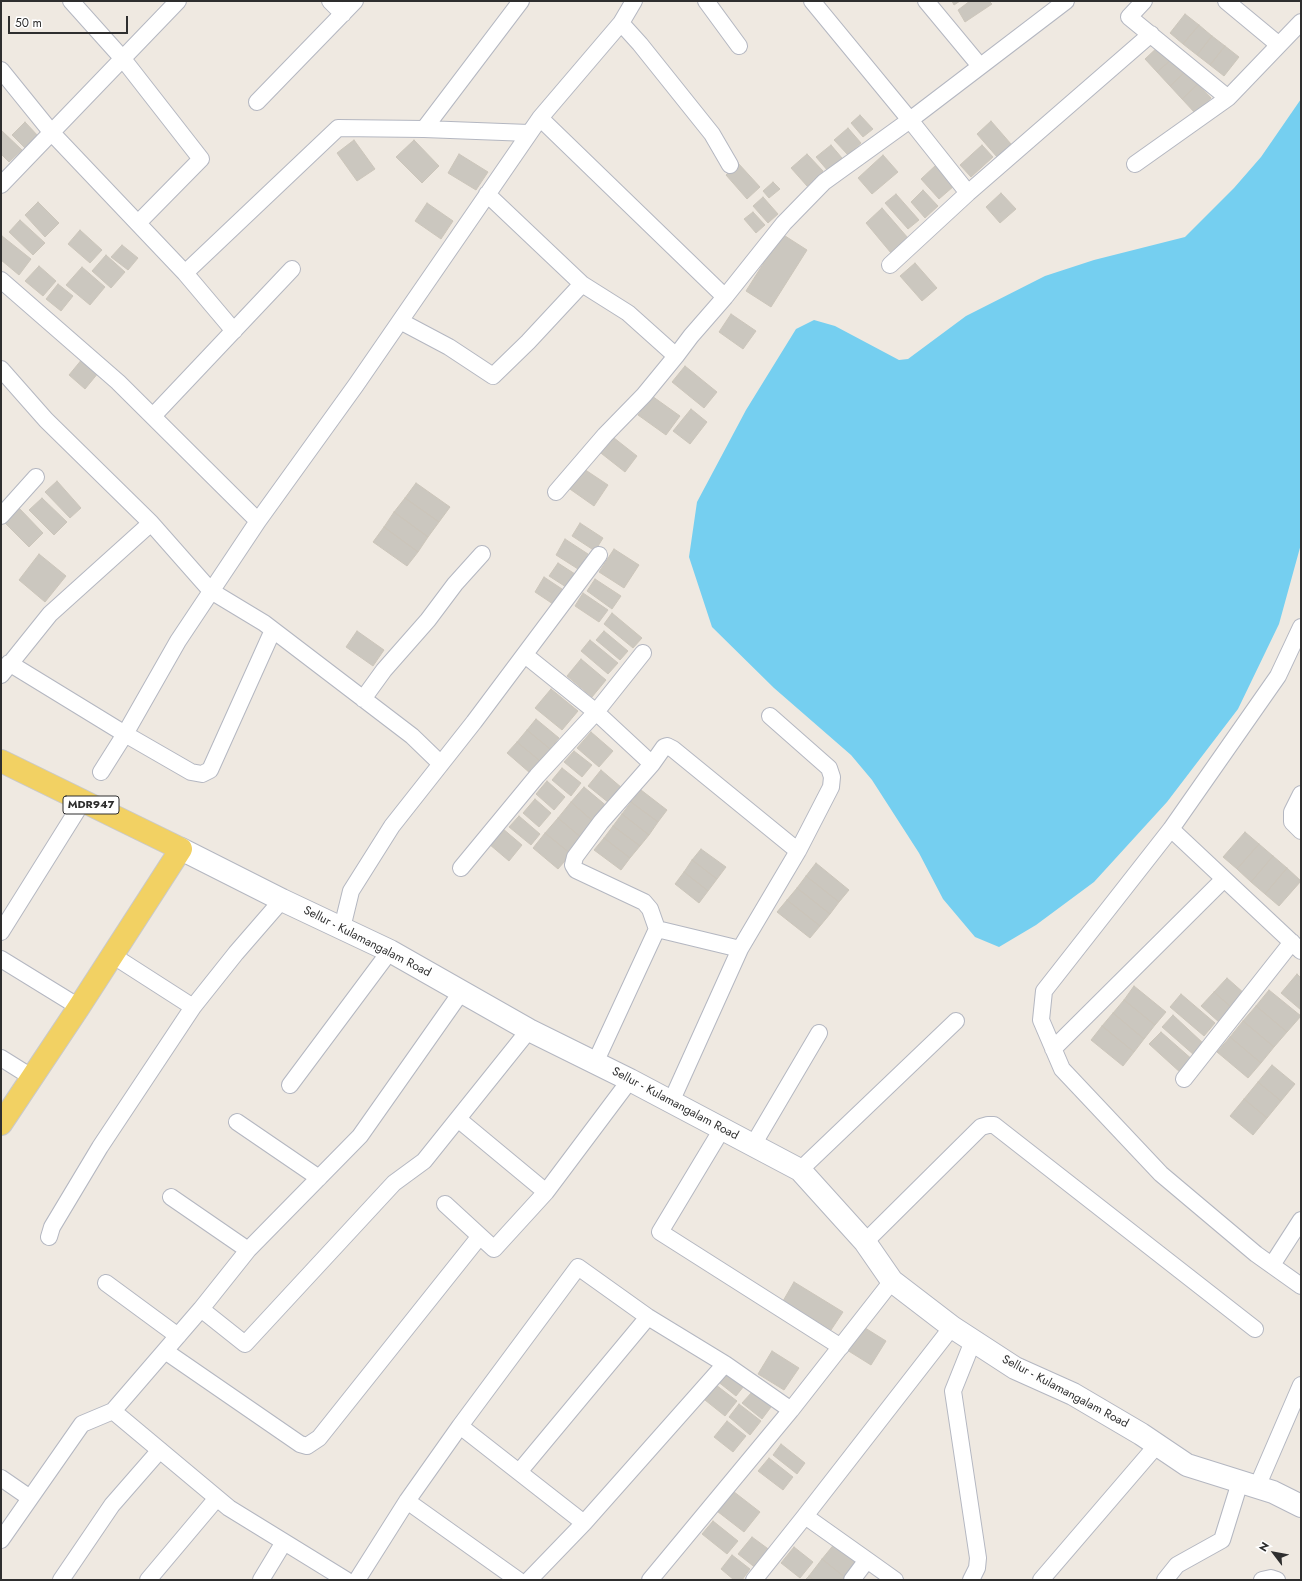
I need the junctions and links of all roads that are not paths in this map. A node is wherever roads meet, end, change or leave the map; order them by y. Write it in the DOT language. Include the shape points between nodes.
graph roads {
  1 [pos="71,1"];
  2 [pos="178,1"];
  3 [pos="330,1"];
  4 [pos="355,1"];
  5 [pos="521,1"];
  6 [pos="634,1"];
  7 [pos="706,1"];
  8 [pos="812,1"];
  9 [pos="926,1"];
  10 [pos="1066,1"];
  11 [pos="1144,1"];
  12 [pos="1226,1"];
  13 [pos="343,14"];
  14 [pos="1301,22"];
  15 [pos="621,23"];
  16 [pos="1151,34"];
  17 [pos="1279,45"];
  18 [pos="739,46"];
  19 [pos="123,59"];
  20 [pos="980,66"];
  21 [pos="1,70"];
  22 [pos="1228,98"];
  23 [pos="257,102"];
  24 [pos="540,118"];
  25 [pos="910,120"];
  26 [pos="424,129"];
  27 [pos="52,133"];
  28 [pos="530,133"];
  29 [pos="1135,164"];
  30 [pos="730,165"];
  31 [pos="1,185"];
  32 [pos="968,193"];
  33 [pos="487,194"];
  34 [pos="138,223"];
  35 [pos="890,265"];
  36 [pos="292,269"];
  37 [pos="186,273"];
  38 [pos="1,280"];
  39 [pos="582,284"];
  40 [pos="725,297"];
  41 [pos="400,321"];
  42 [pos="234,331"];
  43 [pos="676,356"];
  44 [pos="1,369"];
  45 [pos="153,416"];
  46 [pos="36,477"];
  47 [pos="556,492"];
  48 [pos="1,516"];
  49 [pos="258,521"];
  50 [pos="151,523"];
  51 [pos="482,554"];
  52 [pos="599,554"];
  53 [pos="211,591"];
  54 [pos="1301,627"];
  55 [pos="273,630"];
  56 [pos="643,653"];
  57 [pos="525,655"];
  58 [pos="5,669"];
  59 [pos="363,699"];
  60 [pos="596,712"];
  61 [pos="770,716"];
  62 [pos="125,734"];
  63 [pos="1,761"];
  64 [pos="441,764"];
  65 [pos="652,764"];
  66 [pos="101,772"];
  67 [pos="1301,794"];
  68 [pos="83,801"];
  69 [pos="1171,829"];
  70 [pos="1301,831"];
  71 [pos="181,849"];
  72 [pos="798,851"];
  73 [pos="461,868"];
  74 [pos="1224,879"];
  75 [pos="282,900"];
  76 [pos="654,920"];
  77 [pos="342,928"];
  78 [pos="1,932"];
  79 [pos="1296,946"];
  80 [pos="740,949"];
  81 [pos="390,951"];
  82 [pos="112,955"];
  83 [pos="1,959"];
  84 [pos="462,991"];
  85 [pos="79,1007"];
  86 [pos="193,1007"];
  87 [pos="956,1021"];
  88 [pos="529,1030"];
  89 [pos="819,1033"];
  90 [pos="1054,1049"];
  91 [pos="1,1058"];
  92 [pos="595,1063"];
  93 [pos="33,1078"];
  94 [pos="1184,1079"];
  95 [pos="630,1080"];
  96 [pos="290,1085"];
  97 [pos="671,1102"];
  98 [pos="458,1119"];
  99 [pos="237,1122"];
  100 [pos="1,1124"];
  101 [pos="722,1129"];
  102 [pos="753,1145"];
  103 [pos="800,1170"];
  104 [pos="319,1178"];
  105 [pos="546,1192"];
  106 [pos="171,1197"];
  107 [pos="445,1204"];
  108 [pos="1301,1220"];
  109 [pos="480,1236"];
  110 [pos="49,1237"];
  111 [pos="865,1242"];
  112 [pos="248,1250"];
  113 [pos="1272,1265"];
  114 [pos="892,1281"];
  115 [pos="106,1283"];
  116 [pos="1301,1286"];
  117 [pos="201,1309"];
  118 [pos="648,1317"];
  119 [pos="952,1327"];
  120 [pos="1255,1329"];
  121 [pos="178,1336"];
  122 [pos="973,1341"];
  123 [pos="840,1347"];
  124 [pos="165,1351"];
  125 [pos="725,1364"];
  126 [pos="1301,1384"];
  127 [pos="791,1410"];
  128 [pos="113,1411"];
  129 [pos="460,1426"];
  130 [pos="1157,1445"];
  131 [pos="160,1450"];
  132 [pos="519,1472"];
  133 [pos="1,1478"];
  134 [pos="1249,1485"];
  135 [pos="30,1498"];
  136 [pos="217,1498"];
  137 [pos="407,1501"];
  138 [pos="1301,1506"];
  139 [pos="806,1516"];
  140 [pos="584,1523"];
  141 [pos="1,1540"];
  142 [pos="284,1542"];
  143 [pos="867,1560"];
  144 [pos="61,1580"];
  145 [pos="148,1580"];
  146 [pos="261,1580"];
  147 [pos="346,1580"];
  148 [pos="357,1580"];
  149 [pos="518,1580"];
  150 [pos="529,1580"];
  151 [pos="650,1580"];
  152 [pos="754,1580"];
  153 [pos="852,1580"];
  154 [pos="895,1580"];
  155 [pos="972,1580"];
  156 [pos="1041,1580"];
  157 [pos="1165,1580"];
  158 [pos="1262,1580"];
  159 [pos="1277,1580"];
  1 -- 19 [label="street"];
  2 -- 19 [label="street"];
  3 -- 13 [label="street"];
  4 -- 13 [label="street"];
  5 -- 26 [label="street"];
  6 -- 15 [label="street"];
  7 -- 18 [label="street"];
  8 -- 25 [label="street"];
  9 -- 20 [label="street"];
  10 -- 20 [label="street"];
  11 -- 16 [label="street" via="1129,16"];
  12 -- 17 [label="street"];
  13 -- 23 [label="street"];
  14 -- 17 [label="street"];
  15 -- 24 [label="street"];
  15 -- 30 [label="street" via="645,49 712,134"];
  16 -- 22 [label="street"];
  16 -- 32 [label="street"];
  17 -- 22 [label="street"];
  19 -- 27 [label="street"];
  19 -- 34 [label="street" via="201,159"];
  20 -- 25 [label="street"];
  21 -- 27 [label="street"];
  22 -- 29 [label="street"];
  24 -- 28 [label="street"];
  24 -- 40 [label="street"];
  25 -- 32 [label="street"];
  25 -- 40 [label="street" via="824,182 784,223"];
  26 -- 28 [label="street"];
  26 -- 37 [label="street" via="338,128"];
  27 -- 31 [label="street"];
  27 -- 34 [label="street"];
  28 -- 33 [label="street"];
  32 -- 35 [label="street"];
  33 -- 39 [label="street"];
  33 -- 41 [label="street"];
  34 -- 37 [label="street"];
  36 -- 42 [label="street"];
  37 -- 42 [label="street"];
  38 -- 45 [label="street" via="118,382"];
  39 -- 41 [label="street" via="493,376 449,347"];
  39 -- 43 [label="street" via="628,313"];
  40 -- 43 [label="street"];
  41 -- 49 [label="street"];
  42 -- 45 [label="street"];
  43 -- 47 [label="street"];
  44 -- 50 [label="street" via="46,420"];
  45 -- 49 [label="street"];
  46 -- 48 [label="street"];
  49 -- 53 [label="street"];
  50 -- 53 [label="street"];
  50 -- 58 [label="street" via="50,614"];
  51 -- 59 [label="street" via="384,670"];
  52 -- 57 [label="street"];
  53 -- 55 [label="street"];
  53 -- 62 [label="street" via="178,641"];
  54 -- 69 [label="street" via="1278,676"];
  55 -- 59 [label="street"];
  55 -- 62 [label="street" via="210,770 202,774 191,772"];
  56 -- 60 [label="street"];
  57 -- 60 [label="street"];
  57 -- 64 [label="street"];
  58 -- 62 [label="street"];
  59 -- 64 [label="street" via="412,736"];
  60 -- 65 [label="street"];
  60 -- 73 [label="street" via="537,776"];
  61 -- 72 [label="street" via="829,768 832,777 830,787"];
  62 -- 66 [label="street"];
  63 -- 68 [label="main road, Sellur - Kulamangalam Road / MDR947"];
  64 -- 77 [label="street" via="392,826 351,890"];
  65 -- 72 [label="street" via="664,747 673,748"];
  65 -- 76 [label="street" via="601,822 575,857 573,865 576,870 644,902"];
  67 -- 70 [label="street" via="1292,812 1292,822"];
  68 -- 71 [label="main road, Sellur - Kulamangalam Road / MDR947"];
  68 -- 78 [label="street"];
  69 -- 74 [label="street"];
  69 -- 90 [label="street" via="1044,991 1041,1020"];
  71 -- 75 [label="main road, Sellur - Kulamangalam Road / MDR947"];
  71 -- 82 [label="main road"];
  72 -- 80 [label="street"];
  74 -- 79 [label="street"];
  74 -- 90 [label="street"];
  75 -- 77 [label="main road, Sellur - Kulamangalam Road / MDR947"];
  75 -- 86 [label="street"];
  76 -- 80 [label="street"];
  76 -- 92 [label="street"];
  77 -- 81 [label="main road, Sellur - Kulamangalam Road / MDR947"];
  79 -- 94 [label="street"];
  80 -- 97 [label="street"];
  81 -- 84 [label="main road, Sellur - Kulamangalam Road / MDR947"];
  81 -- 96 [label="street"];
  82 -- 85 [label="main road"];
  82 -- 86 [label="street"];
  83 -- 85 [label="street"];
  84 -- 88 [label="main road, Sellur - Kulamangalam Road / MDR947"];
  84 -- 104 [label="street" via="360,1136"];
  85 -- 93 [label="main road"];
  86 -- 110 [label="street" via="100,1147"];
  87 -- 103 [label="street"];
  88 -- 92 [label="main road, Sellur - Kulamangalam Road / MDR947"];
  88 -- 98 [label="street"];
  89 -- 102 [label="street"];
  90 -- 113 [label="street" via="1062,1069 1161,1174"];
  91 -- 93 [label="street"];
  92 -- 95 [label="main road, Sellur - Kulamangalam Road / MDR947"];
  93 -- 100 [label="main road"];
  95 -- 97 [label="main road, Sellur - Kulamangalam Road / MDR947"];
  95 -- 105 [label="street"];
  97 -- 101 [label="main road, Sellur - Kulamangalam Road / MDR947"];
  98 -- 105 [label="street"];
  98 -- 117 [label="street" via="424,1161 394,1183 245,1344"];
  99 -- 104 [label="street"];
  101 -- 102 [label="main road, Sellur - Kulamangalam Road / MDR947"];
  101 -- 123 [label="street" via="660,1232"];
  102 -- 103 [label="main road, Sellur - Kulamangalam Road / MDR947"];
  103 -- 111 [label="main road, Sellur - Kulamangalam Road / MDR947"];
  104 -- 112 [label="street"];
  105 -- 109 [label="street" via="494,1249"];
  106 -- 112 [label="street"];
  107 -- 109 [label="street"];
  108 -- 113 [label="street"];
  109 -- 124 [label="street" via="319,1438 308,1446 300,1444"];
  111 -- 114 [label="main road, Sellur - Kulamangalam Road / MDR947"];
  111 -- 120 [label="street" via="981,1127 994,1125"];
  112 -- 117 [label="street"];
  113 -- 116 [label="street"];
  114 -- 119 [label="main road, Sellur - Kulamangalam Road / MDR947"];
  114 -- 123 [label="street"];
  115 -- 121 [label="street"];
  117 -- 121 [label="street"];
  118 -- 125 [label="street"];
  118 -- 129 [label="street" via="578,1267"];
  118 -- 132 [label="street"];
  119 -- 122 [label="main road, Sellur - Kulamangalam Road / MDR947"];
  119 -- 139 [label="street"];
  121 -- 124 [label="street"];
  122 -- 130 [label="main road, Sellur - Kulamangalam Road / MDR947" via="1015,1368 1073,1394"];
  122 -- 155 [label="street" via="953,1391 978,1558"];
  123 -- 127 [label="street"];
  124 -- 128 [label="street"];
  125 -- 127 [label="street"];
  125 -- 140 [label="street"];
  126 -- 134 [label="street"];
  127 -- 151 [label="street"];
  128 -- 131 [label="street"];
  128 -- 135 [label="street" via="82,1424"];
  129 -- 132 [label="street"];
  129 -- 137 [label="street"];
  130 -- 134 [label="main road, Sellur - Kulamangalam Road / MDR947" via="1187,1465"];
  130 -- 156 [label="street"];
  131 -- 136 [label="street"];
  131 -- 144 [label="street" via="112,1505"];
  132 -- 140 [label="street"];
  133 -- 135 [label="street"];
  134 -- 138 [label="main road, Sellur - Kulamangalam Road / MDR947" via="1273,1492"];
  134 -- 157 [label="street" via="1222,1540 1177,1564"];
  135 -- 141 [label="street"];
  136 -- 142 [label="street"];
  136 -- 145 [label="street"];
  137 -- 148 [label="street"];
  137 -- 149 [label="street"];
  139 -- 143 [label="street"];
  139 -- 152 [label="street"];
  140 -- 150 [label="street"];
  142 -- 146 [label="street"];
  142 -- 147 [label="street"];
  143 -- 153 [label="street"];
  143 -- 154 [label="street"];
  158 -- 159 [label="street"];
}
